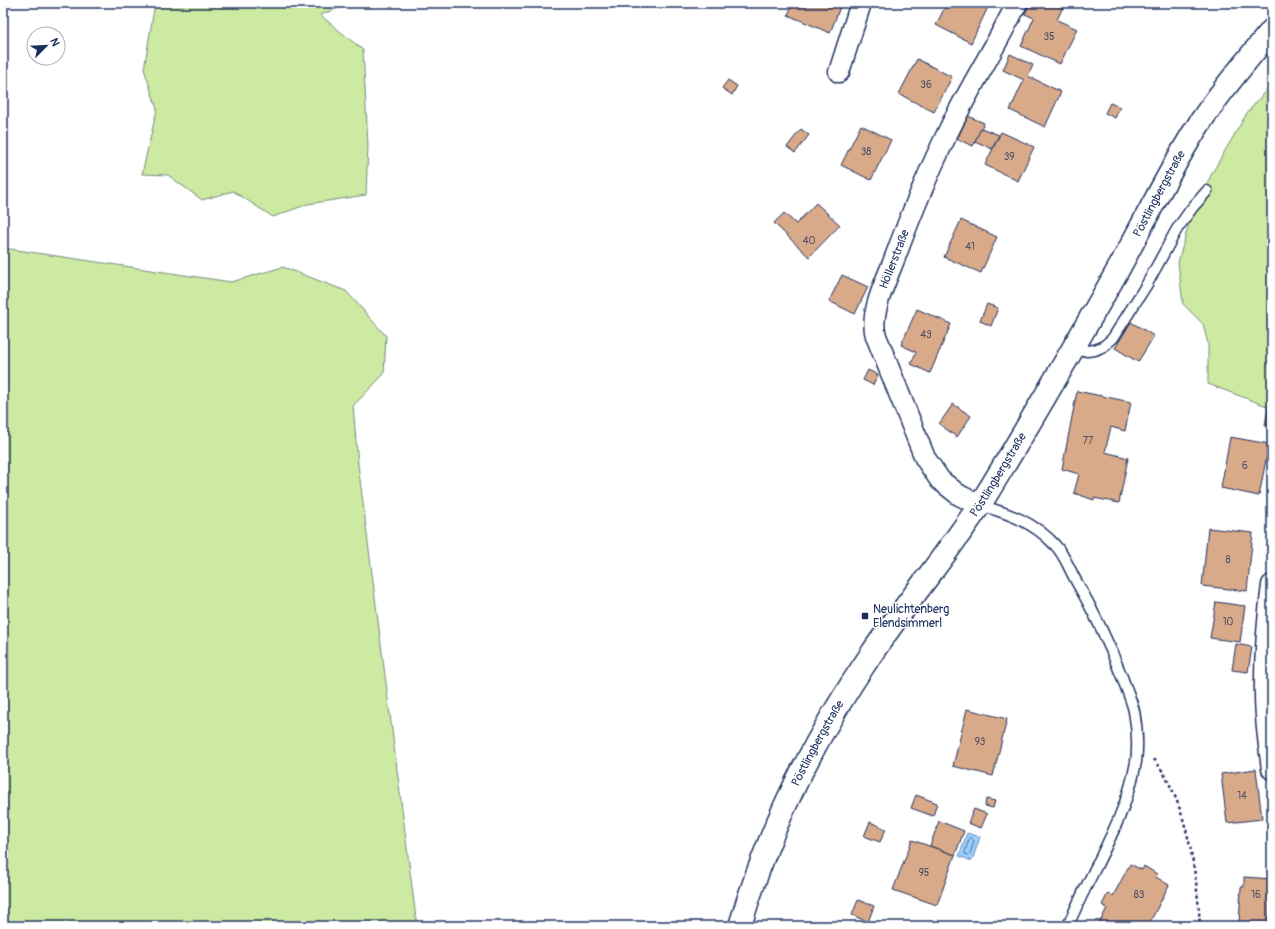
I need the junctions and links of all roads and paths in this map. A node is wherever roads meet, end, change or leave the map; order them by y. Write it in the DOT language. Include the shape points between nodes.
graph roads {
  1 [pos="861,3"];
  2 [pos="1017,3"];
  3 [pos="1272,30"];
  4 [pos="839,72"];
  5 [pos="1207,190"];
  6 [pos="1075,346"];
  7 [pos="978,505"];
  8 [pos="1272,585"];
  9 [pos="1136,746"];
  10 [pos="1272,769"];
  11 [pos="740,926"];
  12 [pos="1068,926"];
  13 [pos="1200,926"];
  1 -- 4 [label="street"];
  2 -- 7 [label="street, Höllerstraße" via="948,132 912,212 874,320 876,336 925,458 940,480 959,495"];
  3 -- 6 [label="main road, Pöstlingbergstraße" via="1244,62 1200,122"];
  5 -- 6 [label="lane" via="1177,229 1113,338 1095,350 1087,351"];
  6 -- 7 [label="main road, Pöstlingbergstraße"];
  7 -- 9 [label="lane" via="1021,519 1056,546 1087,600 1119,670 1134,710"];
  7 -- 11 [label="main road, Pöstlingbergstraße" via="872,653 813,749 773,830"];
  8 -- 10 [label="street" via="1265,680 1266,720"];
  9 -- 12 [label="lane" via="1136,761 1131,782 1118,821 1081,894"];
  9 -- 13 [label="path" via="1145,751 1162,769 1174,794 1194,863"];
}
